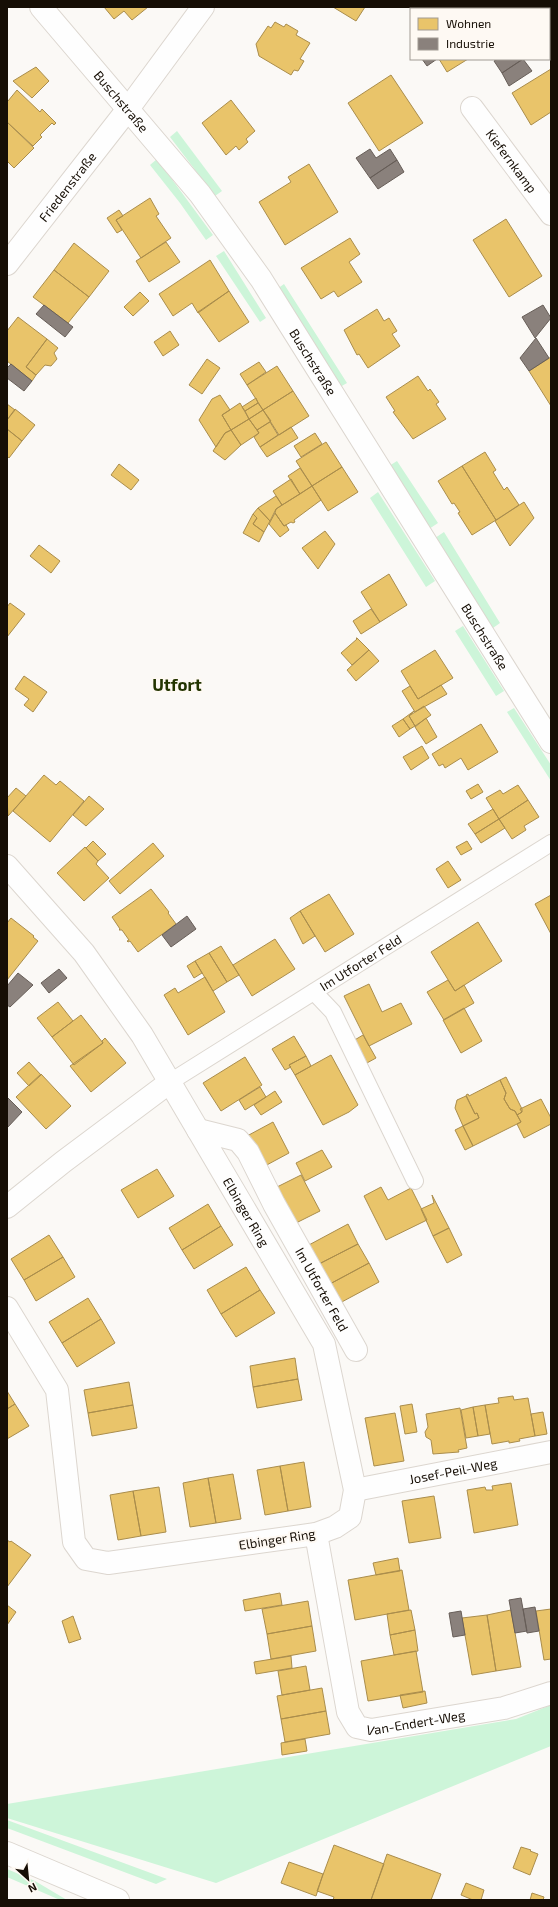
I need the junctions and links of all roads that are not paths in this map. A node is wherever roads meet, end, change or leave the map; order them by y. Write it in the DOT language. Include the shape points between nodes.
graph roads {
  1 [pos="41,7"];
  2 [pos="203,7"];
  3 [pos="472,108"];
  4 [pos="128,109"];
  5 [pos="551,214"];
  6 [pos="7,264"];
  7 [pos="551,742"];
  8 [pos="551,843"];
  9 [pos="7,866"];
  10 [pos="314,992"];
  11 [pos="170,1082"];
  12 [pos="198,1130"];
  13 [pos="415,1181"];
  14 [pos="7,1207"];
  15 [pos="7,1308"];
  16 [pos="356,1350"];
  17 [pos="551,1452"];
  18 [pos="355,1490"];
  19 [pos="316,1534"];
  20 [pos="551,1693"];
  21 [pos="7,1853"];
  22 [pos="118,1900"];
  1 -- 4 [label="street, Buschstraße"];
  2 -- 4 [label="street, Friedenstraße"];
  3 -- 5 [label="street, Kiefernkamp"];
  4 -- 6 [label="street, Friedenstraße"];
  4 -- 7 [label="street, Buschstraße" via="200,194 261,278"];
  8 -- 10 [label="lane, Im Utforter Feld"];
  9 -- 11 [label="street" via="84,953 142,1035"];
  10 -- 11 [label="lane, Im Utforter Feld"];
  10 -- 13 [label="lane" via="333,1012"];
  11 -- 12 [label="street, Elbinger Ring"];
  11 -- 14 [label="street, Im Utforter Feld"];
  12 -- 16 [label="street, Im Utforter Feld" via="238,1140 248,1152 274,1204"];
  12 -- 18 [label="street, Elbinger Ring" via="324,1344"];
  15 -- 19 [label="street, Elbinger Ring" via="57,1390 74,1542 86,1559 108,1563"];
  17 -- 18 [label="street, Josef-Peil-Weg"];
  18 -- 19 [label="street, Elbinger Ring" via="350,1517 335,1528"];
  19 -- 20 [label="street, Van-Endert-Weg" via="348,1712 357,1727 371,1730 504,1708"];
  21 -- 22 [label="street"];
}
